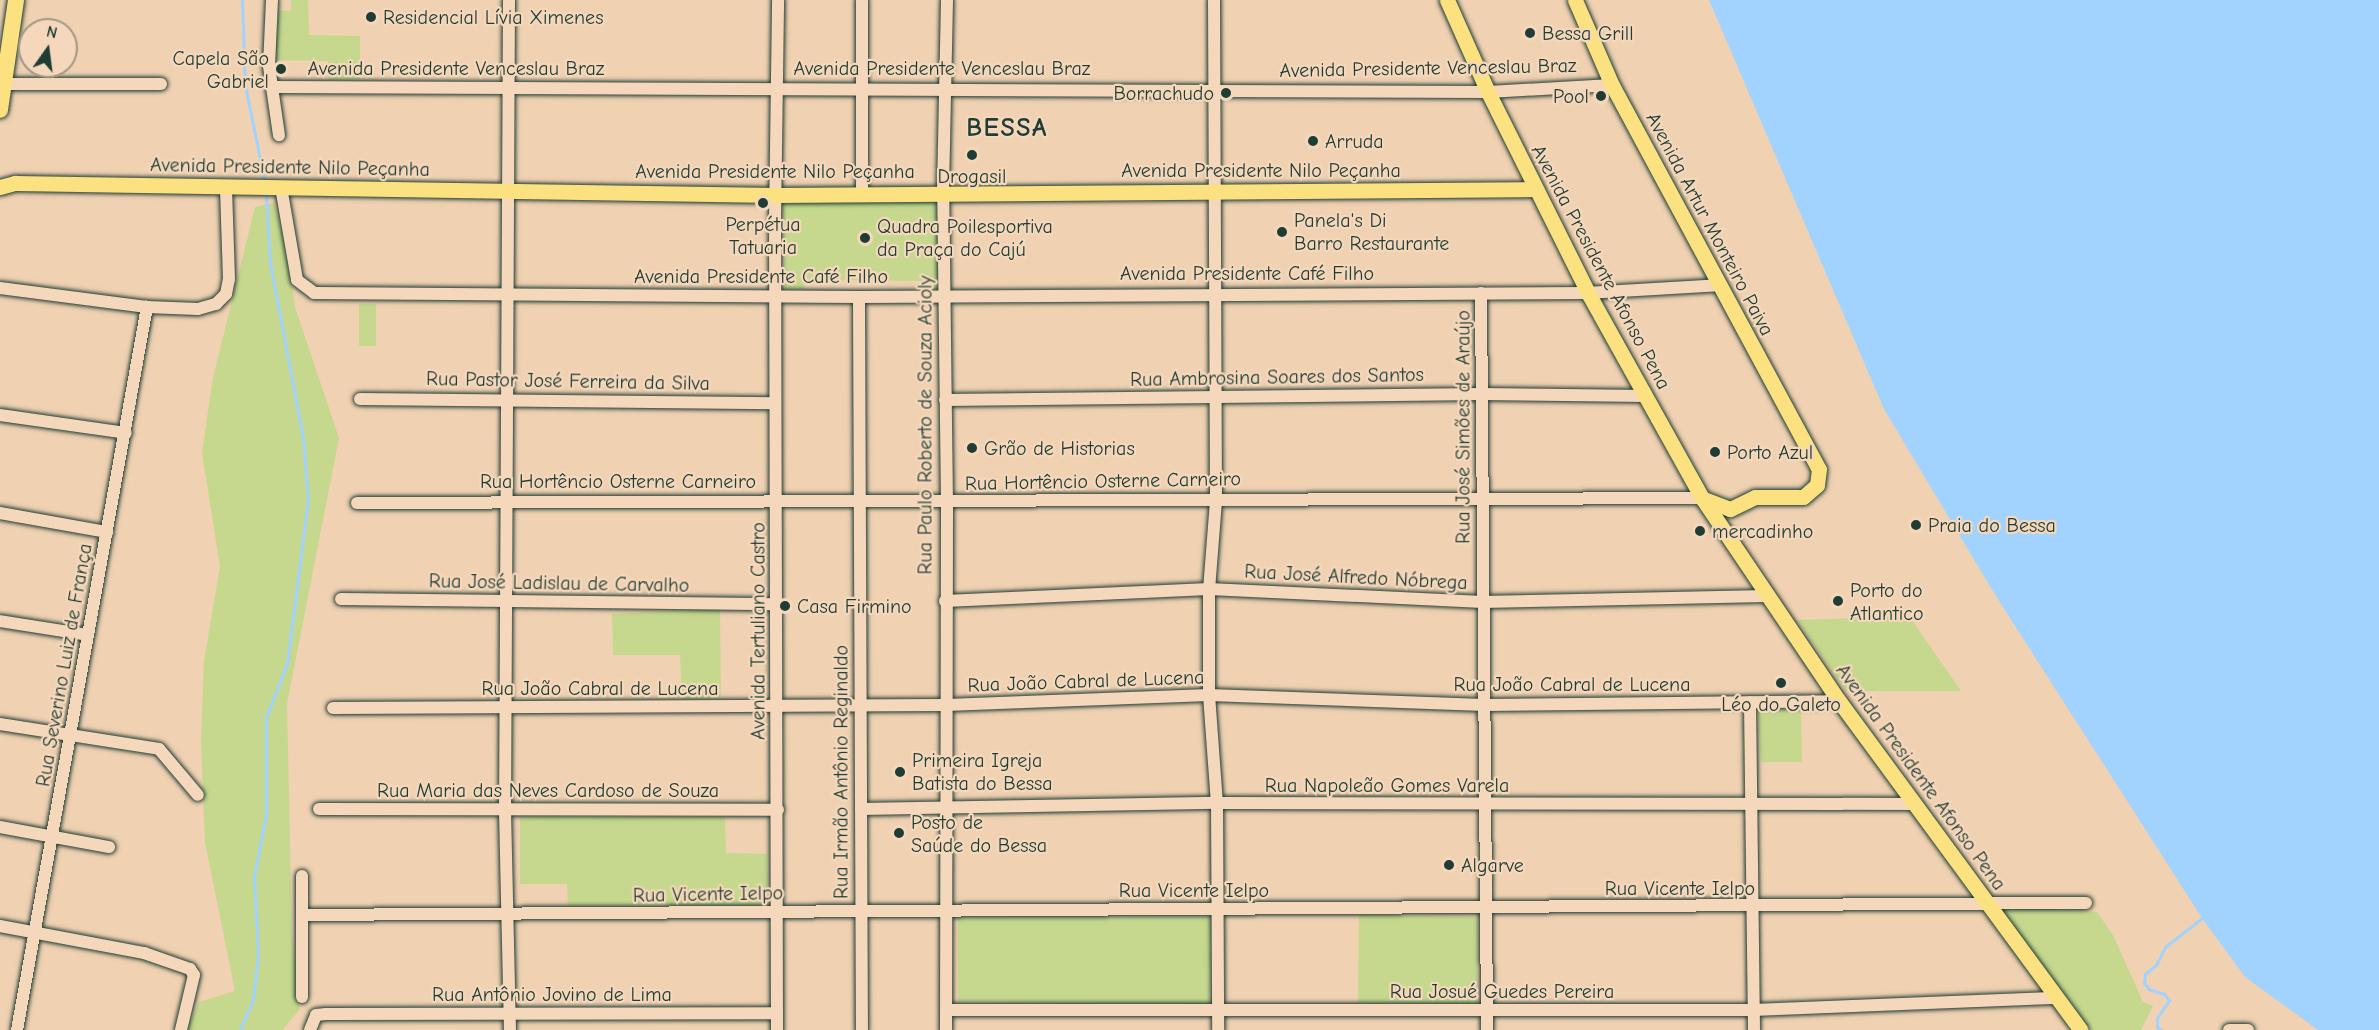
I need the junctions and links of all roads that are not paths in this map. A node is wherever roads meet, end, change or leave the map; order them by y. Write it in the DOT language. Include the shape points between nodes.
graph roads {
  1 [pos="16,0"];
  2 [pos="272,0"];
  3 [pos="509,0"];
  4 [pos="778,0"];
  5 [pos="862,0"];
  6 [pos="947,0"];
  7 [pos="1214,0"];
  8 [pos="1447,0"];
  9 [pos="1575,0"];
  10 [pos="4,84"];
  11 [pos="161,84"];
  12 [pos="1612,85"];
  13 [pos="861,86"];
  14 [pos="272,87"];
  15 [pos="508,87"];
  16 [pos="778,87"];
  17 [pos="946,87"];
  18 [pos="1215,89"];
  19 [pos="1488,92"];
  20 [pos="0,110"];
  21 [pos="279,135"];
  22 [pos="0,175"];
  23 [pos="15,183"];
  24 [pos="0,187"];
  25 [pos="226,187"];
  26 [pos="280,187"];
  27 [pos="1536,189"];
  28 [pos="507,191"];
  29 [pos="944,191"];
  30 [pos="862,192"];
  31 [pos="1216,192"];
  32 [pos="776,195"];
  33 [pos="1721,285"];
  34 [pos="0,288"];
  35 [pos="1215,292"];
  36 [pos="1481,292"];
  37 [pos="1588,293"];
  38 [pos="506,295"];
  39 [pos="944,295"];
  40 [pos="775,296"];
  41 [pos="859,297"];
  42 [pos="147,307"];
  43 [pos="1482,394"];
  44 [pos="1646,396"];
  45 [pos="1216,398"];
  46 [pos="360,399"];
  47 [pos="507,399"];
  48 [pos="945,400"];
  49 [pos="775,403"];
  50 [pos="0,415"];
  51 [pos="126,433"];
  52 [pos="1702,498"];
  53 [pos="1484,499"];
  54 [pos="508,501"];
  55 [pos="1216,501"];
  56 [pos="357,502"];
  57 [pos="777,502"];
  58 [pos="860,502"];
  59 [pos="947,503"];
  60 [pos="1730,509"];
  61 [pos="0,513"];
  62 [pos="107,532"];
  63 [pos="1732,545"];
  64 [pos="1209,589"];
  65 [pos="1766,597"];
  66 [pos="341,599"];
  67 [pos="945,601"];
  68 [pos="1483,602"];
  69 [pos="508,603"];
  70 [pos="777,604"];
  71 [pos="0,621"];
  72 [pos="88,635"];
  73 [pos="1209,695"];
  74 [pos="1839,701"];
  75 [pos="1750,702"];
  76 [pos="859,705"];
  77 [pos="946,705"];
  78 [pos="1484,705"];
  79 [pos="778,706"];
  80 [pos="333,708"];
  81 [pos="506,709"];
  82 [pos="0,724"];
  83 [pos="70,734"];
  84 [pos="198,795"];
  85 [pos="1217,803"];
  86 [pos="1913,804"];
  87 [pos="1751,805"];
  88 [pos="1485,806"];
  89 [pos="946,807"];
  90 [pos="318,809"];
  91 [pos="861,809"];
  92 [pos="778,810"];
  93 [pos="505,811"];
  94 [pos="0,827"];
  95 [pos="54,836"];
  96 [pos="109,847"];
  97 [pos="302,876"];
  98 [pos="2086,903"];
  99 [pos="1987,904"];
  100 [pos="1752,907"];
  101 [pos="945,909"];
  102 [pos="1487,909"];
  103 [pos="1218,910"];
  104 [pos="862,911"];
  105 [pos="778,912"];
  106 [pos="302,915"];
  107 [pos="507,916"];
  108 [pos="0,926"];
  109 [pos="37,931"];
  110 [pos="302,997"];
  111 [pos="2058,998"];
  112 [pos="946,1010"];
  113 [pos="1217,1011"];
  114 [pos="1487,1011"];
  115 [pos="1753,1011"];
  116 [pos="777,1013"];
  117 [pos="510,1014"];
  118 [pos="17,1030"];
  119 [pos="181,1030"];
  120 [pos="309,1030"];
  121 [pos="510,1030"];
  122 [pos="777,1030"];
  123 [pos="862,1030"];
  124 [pos="946,1030"];
  125 [pos="1218,1030"];
  126 [pos="1487,1030"];
  127 [pos="1754,1030"];
  128 [pos="2081,1030"];
  129 [pos="2229,1030"];
  130 [pos="2248,1030"];
  1 -- 10 [label="highway"];
  2 -- 14 [label="street"];
  3 -- 15 [label="street"];
  4 -- 16 [label="street, Avenida Tertuliano Castro"];
  5 -- 13 [label="street"];
  6 -- 17 [label="street, Rua Paulo Roberto de Souza Acioly"];
  7 -- 18 [label="street"];
  8 -- 19 [label="main road, Avenida Presidente Afonso Pena"];
  9 -- 12 [label="main road, Avenida Artur Monteiro Paiva"];
  10 -- 11 [label="street"];
  10 -- 20 [label="highway"];
  12 -- 19 [label="street, Avenida Presidente Venceslau Braz"];
  12 -- 33 [label="main road, Avenida Artur Monteiro Paiva"];
  13 -- 16 [label="street, Avenida Presidente Venceslau Braz"];
  13 -- 17 [label="street, Avenida Presidente Venceslau Braz"];
  13 -- 30 [label="street"];
  14 -- 15 [label="street, Avenida Presidente Venceslau Braz"];
  14 -- 21 [label="street"];
  15 -- 16 [label="street, Avenida Presidente Venceslau Braz"];
  15 -- 28 [label="street"];
  16 -- 32 [label="street, Avenida Tertuliano Castro"];
  17 -- 18 [label="street, Avenida Presidente Venceslau Braz"];
  17 -- 29 [label="street, Rua Paulo Roberto de Souza Acioly"];
  18 -- 19 [label="street, Avenida Presidente Venceslau Braz"];
  18 -- 31 [label="street"];
  19 -- 27 [label="main road, Avenida Presidente Afonso Pena"];
  22 -- 23 [label="main road, Avenida Presidente Nilo Peçanha"];
  23 -- 24 [label="main road, Avenida Presidente Nilo Peçanha"];
  23 -- 25 [label="main road, Avenida Presidente Nilo Peçanha"];
  25 -- 26 [label="main road, Avenida Presidente Nilo Peçanha"];
  25 -- 42 [label="street" via="229,279 223,300 198,309"];
  26 -- 28 [label="main road, Avenida Presidente Nilo Peçanha"];
  26 -- 38 [label="street, Avenida Presidente Café Filho" via="297,280 305,290"];
  27 -- 31 [label="main road, Avenida Presidente Nilo Peçanha"];
  27 -- 37 [label="main road, Avenida Presidente Afonso Pena"];
  28 -- 32 [label="main road, Avenida Presidente Nilo Peçanha"];
  28 -- 38 [label="street"];
  29 -- 30 [label="main road, Avenida Presidente Nilo Peçanha"];
  29 -- 31 [label="main road, Avenida Presidente Nilo Peçanha"];
  29 -- 39 [label="street, Rua Paulo Roberto de Souza Acioly"];
  30 -- 32 [label="main road, Avenida Presidente Nilo Peçanha"];
  31 -- 35 [label="street"];
  32 -- 40 [label="street, Avenida Tertuliano Castro"];
  33 -- 37 [label="street, Avenida Presidente Café Filho"];
  33 -- 60 [label="main road, Avenida Artur Monteiro Paiva" via="1817,463 1816,485 1803,497 1755,497"];
  34 -- 42 [label="street"];
  35 -- 36 [label="street, Avenida Presidente Café Filho"];
  35 -- 39 [label="street, Avenida Presidente Café Filho"];
  35 -- 45 [label="street"];
  36 -- 37 [label="street, Avenida Presidente Café Filho"];
  36 -- 43 [label="street, Rua José Simões de Araújo"];
  37 -- 44 [label="main road, Avenida Presidente Afonso Pena"];
  38 -- 40 [label="street, Avenida Presidente Café Filho"];
  38 -- 47 [label="street"];
  39 -- 41 [label="street, Avenida Presidente Café Filho"];
  39 -- 48 [label="street, Rua Paulo Roberto de Souza Acioly"];
  40 -- 41 [label="street, Avenida Presidente Café Filho"];
  40 -- 49 [label="street, Avenida Tertuliano Castro"];
  41 -- 58 [label="street, Rua Irmão Antônio Reginaldo"];
  42 -- 51 [label="street, Rua Severino Luiz de França"];
  43 -- 44 [label="street, Rua Ambrosina Soares dos Santos"];
  43 -- 45 [label="street, Rua Ambrosina Soares dos Santos"];
  43 -- 53 [label="street, Rua José Simões de Araújo"];
  44 -- 52 [label="main road, Avenida Presidente Afonso Pena"];
  45 -- 48 [label="street, Rua Ambrosina Soares dos Santos"];
  45 -- 55 [label="street"];
  46 -- 47 [label="street, Rua Pastor José Ferreira da Silva"];
  47 -- 49 [label="street, Rua Pastor José Ferreira da Silva"];
  47 -- 54 [label="street"];
  48 -- 59 [label="street, Rua Paulo Roberto de Souza Acioly"];
  49 -- 57 [label="street, Avenida Tertuliano Castro"];
  50 -- 51 [label="street"];
  51 -- 62 [label="street, Rua Severino Luiz de França"];
  52 -- 53 [label="street, Rua Hortêncio Osterne Carneiro"];
  52 -- 60 [label="main road, Rua Hortêncio Osterne Carneiro"];
  52 -- 63 [label="main road, Avenida Presidente Afonso Pena"];
  53 -- 55 [label="street, Rua Hortêncio Osterne Carneiro"];
  53 -- 68 [label="street, Rua José Simões de Araújo"];
  54 -- 56 [label="street, Rua Hortêncio Osterne Carneiro"];
  54 -- 57 [label="street, Rua Hortêncio Osterne Carneiro"];
  54 -- 69 [label="street"];
  55 -- 59 [label="street, Rua Hortêncio Osterne Carneiro"];
  55 -- 64 [label="street"];
  57 -- 58 [label="street, Rua Hortêncio Osterne Carneiro"];
  57 -- 70 [label="street, Avenida Tertuliano Castro"];
  58 -- 59 [label="street, Rua Hortêncio Osterne Carneiro"];
  58 -- 76 [label="street, Rua Irmão Antônio Reginaldo"];
  59 -- 67 [label="street, Rua Paulo Roberto de Souza Acioly"];
  60 -- 63 [label="main road, Avenida Presidente Afonso Pena"];
  61 -- 62 [label="street"];
  62 -- 72 [label="street, Rua Severino Luiz de França"];
  63 -- 65 [label="main road, Avenida Presidente Afonso Pena"];
  64 -- 67 [label="street, Rua José Alfredo Nóbrega"];
  64 -- 68 [label="street, Rua José Alfredo Nóbrega"];
  64 -- 73 [label="street"];
  65 -- 68 [label="street, Rua José Alfredo Nóbrega"];
  65 -- 74 [label="main road, Avenida Presidente Afonso Pena"];
  66 -- 69 [label="street, Rua José Ladislau de Carvalho"];
  67 -- 77 [label="street, Rua Paulo Roberto de Souza Acioly"];
  68 -- 78 [label="street, Rua José Simões de Araújo"];
  69 -- 70 [label="street, Rua José Ladislau de Carvalho"];
  69 -- 81 [label="street"];
  70 -- 79 [label="street, Avenida Tertuliano Castro"];
  71 -- 72 [label="street"];
  72 -- 83 [label="street, Rua Severino Luiz de França"];
  73 -- 77 [label="street, Rua João Cabral de Lucena"];
  73 -- 78 [label="street, Rua João Cabral de Lucena"];
  73 -- 85 [label="street"];
  74 -- 75 [label="street, Rua João Cabral de Lucena"];
  74 -- 86 [label="main road, Avenida Presidente Afonso Pena"];
  75 -- 78 [label="street, Rua João Cabral de Lucena"];
  75 -- 87 [label="street"];
  76 -- 77 [label="street, Rua João Cabral de Lucena"];
  76 -- 79 [label="street, Rua João Cabral de Lucena"];
  76 -- 91 [label="street, Rua Irmão Antônio Reginaldo"];
  77 -- 89 [label="street, Rua Paulo Roberto de Souza Acioly"];
  78 -- 88 [label="street, Rua José Simões de Araújo"];
  79 -- 81 [label="street, Rua João Cabral de Lucena"];
  79 -- 92 [label="street, Avenida Tertuliano Castro"];
  80 -- 81 [label="street, Rua João Cabral de Lucena"];
  81 -- 93 [label="street"];
  82 -- 83 [label="street"];
  83 -- 84 [label="street" via="159,749"];
  83 -- 95 [label="street, Rua Severino Luiz de França"];
  85 -- 88 [label="street, Rua Napoleão Gomes Varela"];
  85 -- 89 [label="street, Rua Napoleão Gomes Varela"];
  85 -- 103 [label="street"];
  86 -- 87 [label="street, Rua Napoleão Gomes Varela"];
  86 -- 99 [label="main road, Avenida Presidente Afonso Pena"];
  87 -- 88 [label="street, Rua Napoleão Gomes Varela"];
  87 -- 100 [label="street"];
  88 -- 102 [label="street, Rua José Simões de Araújo"];
  89 -- 91 [label="street, Rua Napoleão Gomes Varela"];
  89 -- 101 [label="street, Rua Paulo Roberto de Souza Acioly"];
  90 -- 93 [label="street, Rua Maria das Neves Cardoso de Souza"];
  91 -- 104 [label="street, Rua Irmão Antônio Reginaldo"];
  92 -- 93 [label="street, Rua Maria das Neves Cardoso de Souza"];
  92 -- 105 [label="street, Avenida Tertuliano Castro"];
  93 -- 107 [label="street"];
  94 -- 95 [label="street"];
  95 -- 96 [label="street"];
  95 -- 109 [label="street, Rua Severino Luiz de França"];
  97 -- 106 [label="street"];
  98 -- 99 [label="street, Rua Vicente Ielpo"];
  99 -- 100 [label="street, Rua Vicente Ielpo"];
  99 -- 111 [label="main road, Avenida Presidente Afonso Pena"];
  100 -- 102 [label="street, Rua Vicente Ielpo"];
  100 -- 115 [label="street"];
  101 -- 103 [label="street, Rua Vicente Ielpo"];
  101 -- 104 [label="street, Rua Vicente Ielpo"];
  101 -- 112 [label="street, Rua Paulo Roberto de Souza Acioly"];
  102 -- 103 [label="street, Rua Vicente Ielpo"];
  102 -- 114 [label="street, Rua José Simões de Araújo"];
  103 -- 113 [label="street"];
  104 -- 105 [label="street, Rua Vicente Ielpo"];
  104 -- 123 [label="street, Rua Irmão Antônio Reginaldo"];
  105 -- 107 [label="street, Rua Vicente Ielpo"];
  105 -- 116 [label="street, Avenida Tertuliano Castro"];
  106 -- 107 [label="street, Rua Vicente Ielpo"];
  106 -- 110 [label="street"];
  107 -- 117 [label="street"];
  108 -- 109 [label="street"];
  109 -- 118 [label="street, Rua Severino Luiz de França"];
  109 -- 119 [label="street" via="144,953 190,969 194,975"];
  111 -- 115 [label="street, Rua Josué Guedes Pereira"];
  111 -- 128 [label="main road, Avenida Presidente Afonso Pena"];
  112 -- 113 [label="street, Rua Josué Guedes Pereira"];
  112 -- 124 [label="street, Rua Paulo Roberto de Souza Acioly"];
  113 -- 114 [label="street, Rua Josué Guedes Pereira"];
  113 -- 125 [label="street"];
  114 -- 115 [label="street, Rua Josué Guedes Pereira"];
  114 -- 126 [label="street, Rua José Simões de Araújo"];
  115 -- 127 [label="street"];
  116 -- 117 [label="street, Rua Antônio Jovino de Lima"];
  116 -- 122 [label="street, Avenida Tertuliano Castro"];
  117 -- 120 [label="street, Rua Antônio Jovino de Lima" via="326,1014 316,1015"];
  117 -- 121 [label="street"];
  129 -- 130 [label="street"];
}
